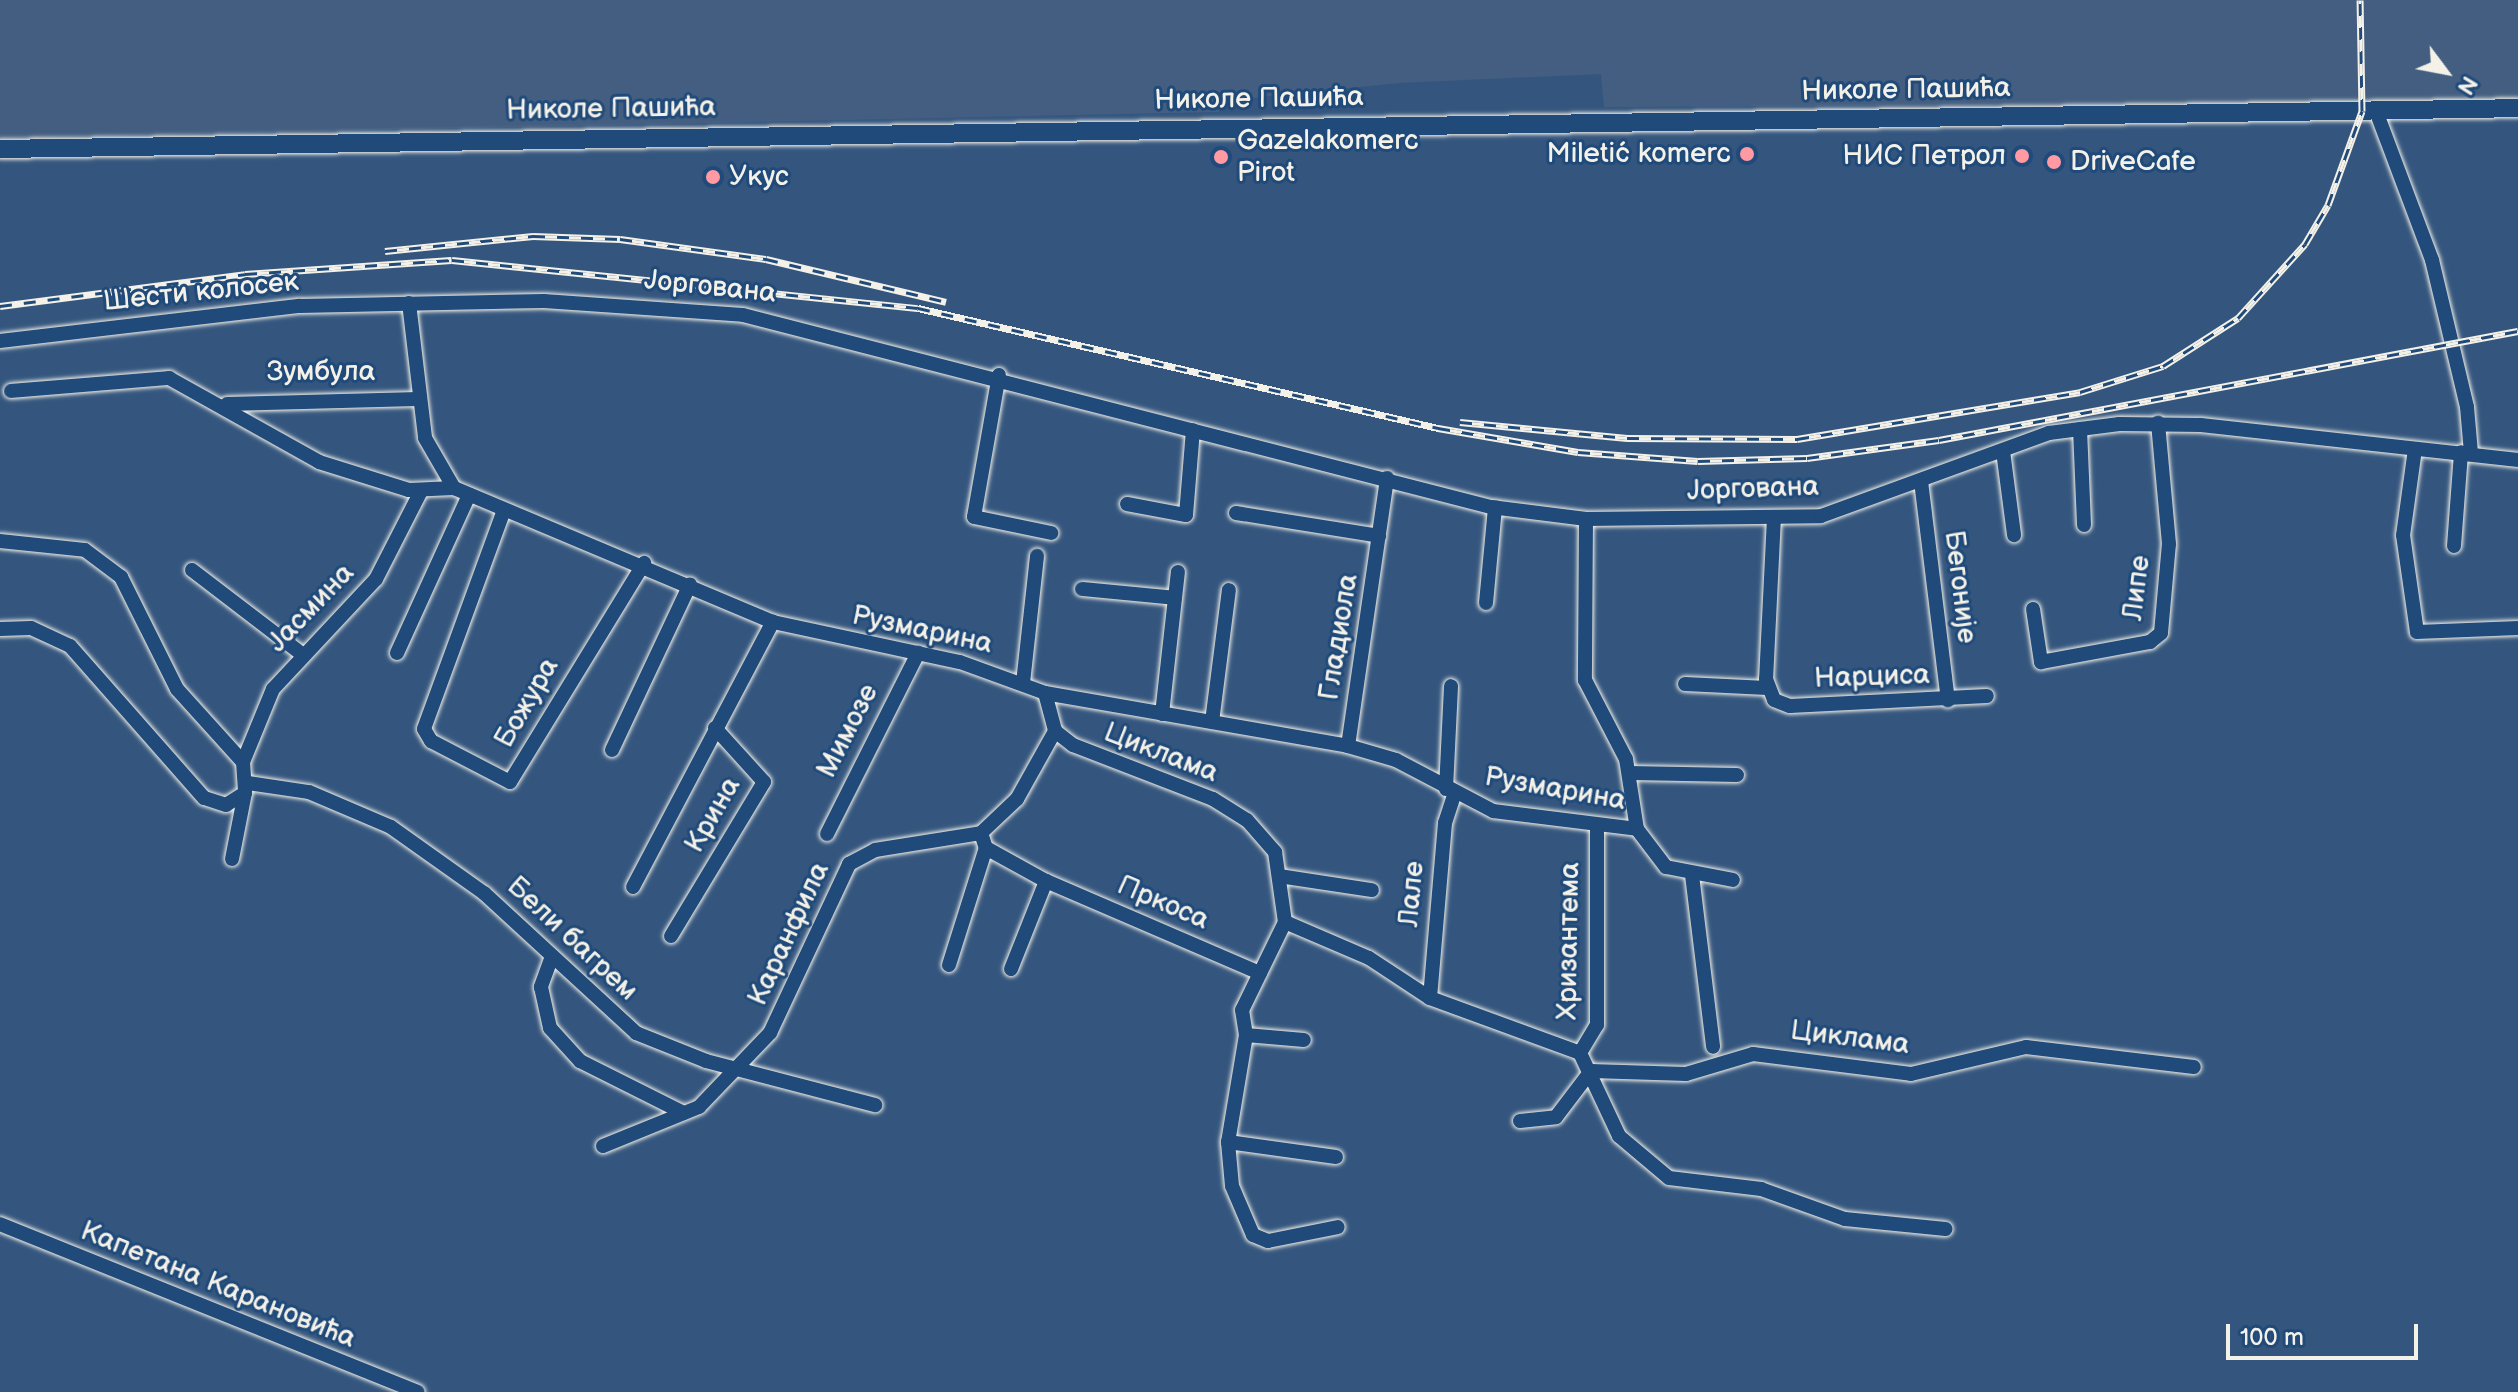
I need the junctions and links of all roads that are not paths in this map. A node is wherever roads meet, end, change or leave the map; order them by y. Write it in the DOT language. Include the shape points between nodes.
graph roads {
  1 [pos="2518,108"];
  2 [pos="2376,111"];
  3 [pos="0,149"];
  4 [pos="409,303"];
  5 [pos="0,341"];
  6 [pos="999,375"];
  7 [pos="11,391"];
  8 [pos="418,399"];
  9 [pos="227,404"];
  10 [pos="2158,422"];
  11 [pos="2080,429"];
  12 [pos="1193,430"];
  13 [pos="2415,449"];
  14 [pos="2003,451"];
  15 [pos="2466,452"];
  16 [pos="2518,460"];
  17 [pos="1387,478"];
  18 [pos="1921,481"];
  19 [pos="454,488"];
  20 [pos="421,491"];
  21 [pos="469,495"];
  22 [pos="1127,504"];
  23 [pos="1495,507"];
  24 [pos="504,510"];
  25 [pos="1236,513"];
  26 [pos="1774,517"];
  27 [pos="1586,519"];
  28 [pos="2084,525"];
  29 [pos="1051,533"];
  30 [pos="2014,535"];
  31 [pos="1379,536"];
  32 [pos="0,541"];
  33 [pos="2454,546"];
  34 [pos="1037,556"];
  35 [pos="644,563"];
  36 [pos="192,570"];
  37 [pos="1178,572"];
  38 [pos="690,584"];
  39 [pos="1082,589"];
  40 [pos="1229,590"];
  41 [pos="1175,598"];
  42 [pos="1486,603"];
  43 [pos="2033,609"];
  44 [pos="773,622"];
  45 [pos="2518,628"];
  46 [pos="0,629"];
  47 [pos="397,653"];
  48 [pos="918,653"];
  49 [pos="302,654"];
  50 [pos="1023,683"];
  51 [pos="1685,684"];
  52 [pos="1451,686"];
  53 [pos="1767,688"];
  54 [pos="1045,693"];
  55 [pos="1987,696"];
  56 [pos="1948,700"];
  57 [pos="1162,714"];
  58 [pos="1212,722"];
  59 [pos="715,728"];
  60 [pos="1055,731"];
  61 [pos="1348,746"];
  62 [pos="612,750"];
  63 [pos="243,762"];
  64 [pos="1630,773"];
  65 [pos="1737,775"];
  66 [pos="247,788"];
  67 [pos="1450,792"];
  68 [pos="1597,826"];
  69 [pos="1637,829"];
  70 [pos="981,833"];
  71 [pos="827,834"];
  72 [pos="986,848"];
  73 [pos="232,859"];
  74 [pos="1692,875"];
  75 [pos="1279,876"];
  76 [pos="1733,880"];
  77 [pos="1046,881"];
  78 [pos="633,887"];
  79 [pos="1372,890"];
  80 [pos="1285,922"];
  81 [pos="671,936"];
  82 [pos="551,959"];
  83 [pos="949,965"];
  84 [pos="1011,969"];
  85 [pos="1260,973"];
  86 [pos="1430,998"];
  87 [pos="1246,1035"];
  88 [pos="1304,1040"];
  89 [pos="1713,1047"];
  90 [pos="1580,1053"];
  91 [pos="2194,1067"];
  92 [pos="734,1069"];
  93 [pos="1591,1071"];
  94 [pos="875,1105"];
  95 [pos="684,1113"];
  96 [pos="1520,1121"];
  97 [pos="1228,1142"];
  98 [pos="603,1146"];
  99 [pos="1336,1157"];
  100 [pos="0,1224"];
  101 [pos="1338,1227"];
  102 [pos="1946,1229"];
  103 [pos="418,1392"];
  1 -- 2 [label="main road, Николе Пашића"];
  2 -- 3 [label="main road, Николе Пашића"];
  2 -- 15 [label="street" via="2432,260"];
  4 -- 5 [label="street, Шести колосек" via="300,306"];
  4 -- 6 [label="street, Јоргована" via="606,302 743,315"];
  4 -- 8 [label="street"];
  6 -- 12 [label="street, Јоргована"];
  6 -- 29 [label="street" via="974,517"];
  7 -- 9 [label="street" via="169,378"];
  8 -- 9 [label="street, Зумбула"];
  8 -- 19 [label="street" via="430,450"];
  9 -- 20 [label="street" via="319,462"];
  10 -- 11 [label="street, Јоргована"];
  10 -- 13 [label="street, Јоргована"];
  10 -- 43 [label="street, Липе" via="2169,544 2161,633 2150,642 2041,662"];
  11 -- 14 [label="street, Јоргована"];
  11 -- 28 [label="street"];
  12 -- 17 [label="street, Јоргована"];
  12 -- 22 [label="street" via="1186,515"];
  13 -- 15 [label="street, Јоргована"];
  13 -- 45 [label="street" via="2403,535 2417,632"];
  14 -- 18 [label="street, Јоргована"];
  14 -- 30 [label="street"];
  15 -- 16 [label="street, Јоргована"];
  15 -- 33 [label="street"];
  17 -- 23 [label="street, Јоргована"];
  17 -- 31 [label="street, Гладиола"];
  18 -- 26 [label="street, Јоргована" via="1821,516"];
  18 -- 56 [label="street, Бегоније"];
  19 -- 20 [label="street"];
  19 -- 21 [label="street, Рузмарина"];
  20 -- 49 [label="street, Јасмина" via="376,579"];
  21 -- 24 [label="street, Рузмарина"];
  21 -- 47 [label="street"];
  23 -- 27 [label="street, Јоргована"];
  23 -- 42 [label="street"];
  24 -- 35 [label="street, Рузмарина"];
  24 -- 35 [label="street, Божура" via="424,725 427,737 510,782"];
  25 -- 31 [label="street"];
  26 -- 27 [label="street, Јоргована"];
  26 -- 53 [label="street"];
  27 -- 64 [label="street" via="1585,680"];
  31 -- 61 [label="street, Гладиола"];
  32 -- 63 [label="street" via="68,545 104,560 121,577 177,689"];
  34 -- 50 [label="street, Рузмарина"];
  35 -- 38 [label="street, Рузмарина"];
  36 -- 49 [label="street"];
  37 -- 41 [label="street"];
  38 -- 44 [label="street, Рузмарина"];
  38 -- 62 [label="street"];
  39 -- 41 [label="street"];
  40 -- 58 [label="street"];
  41 -- 57 [label="street"];
  44 -- 48 [label="street, Рузмарина"];
  44 -- 59 [label="street, Крина"];
  46 -- 66 [label="street" via="31,628 70,646 204,798 226,805"];
  48 -- 50 [label="street, Рузмарина"];
  48 -- 71 [label="street, Мимозе"];
  49 -- 63 [label="street, Јасмина" via="268,698"];
  50 -- 54 [label="street"];
  51 -- 53 [label="street, Нарциса"];
  52 -- 67 [label="street, Рузмарина"];
  53 -- 56 [label="street, Нарциса" via="1790,706"];
  54 -- 57 [label="street, Рузмарина"];
  54 -- 60 [label="street"];
  55 -- 56 [label="street, Нарциса"];
  57 -- 58 [label="street, Рузмарина"];
  58 -- 61 [label="street, Рузмарина"];
  59 -- 78 [label="street, Крина"];
  59 -- 81 [label="street, Крина" via="764,782"];
  60 -- 70 [label="street" via="1017,799"];
  60 -- 75 [label="street, Циклама" via="1091,754 1213,799 1247,820 1275,852"];
  61 -- 67 [label="street, Рузмарина" via="1396,760"];
  63 -- 66 [label="street"];
  64 -- 65 [label="street"];
  64 -- 69 [label="street"];
  66 -- 73 [label="street"];
  66 -- 82 [label="street, Бели багрем" via="309,792 391,827 484,893"];
  67 -- 68 [label="street, Рузмарина" via="1493,811"];
  67 -- 86 [label="street, Лале"];
  68 -- 69 [label="street, Рузмарина"];
  68 -- 90 [label="street, Хризантема" via="1597,1025"];
  69 -- 74 [label="street, Рузмарина" via="1658,861"];
  70 -- 72 [label="street"];
  70 -- 92 [label="street, Каранфила" via="875,850 849,864 785,1011"];
  72 -- 77 [label="street, Пркоса"];
  72 -- 83 [label="street"];
  74 -- 76 [label="street, Рузмарина"];
  74 -- 89 [label="street"];
  75 -- 79 [label="street"];
  75 -- 80 [label="street, Циклама"];
  77 -- 84 [label="street"];
  77 -- 85 [label="street, Пркоса"];
  80 -- 85 [label="street"];
  80 -- 86 [label="street" via="1369,958"];
  82 -- 92 [label="street, Бели багрем" via="636,1033"];
  82 -- 95 [label="street" via="541,987 550,1028 580,1061"];
  85 -- 87 [label="street" via="1242,1010"];
  86 -- 90 [label="street"];
  87 -- 88 [label="street"];
  87 -- 97 [label="street"];
  90 -- 93 [label="street"];
  91 -- 93 [label="street, Циклама" via="2026,1047 1911,1074 1799,1055 1753,1054 1686,1074"];
  92 -- 94 [label="street, Бели багрем"];
  92 -- 95 [label="street, Каранфила"];
  93 -- 96 [label="street" via="1556,1117"];
  93 -- 102 [label="street" via="1619,1136 1669,1178 1761,1189 1845,1219"];
  95 -- 98 [label="street, Каранфила"];
  97 -- 99 [label="street"];
  97 -- 101 [label="street" via="1232,1186 1253,1235 1268,1241"];
  100 -- 103 [label="street, Капетана Карановића"];
}
